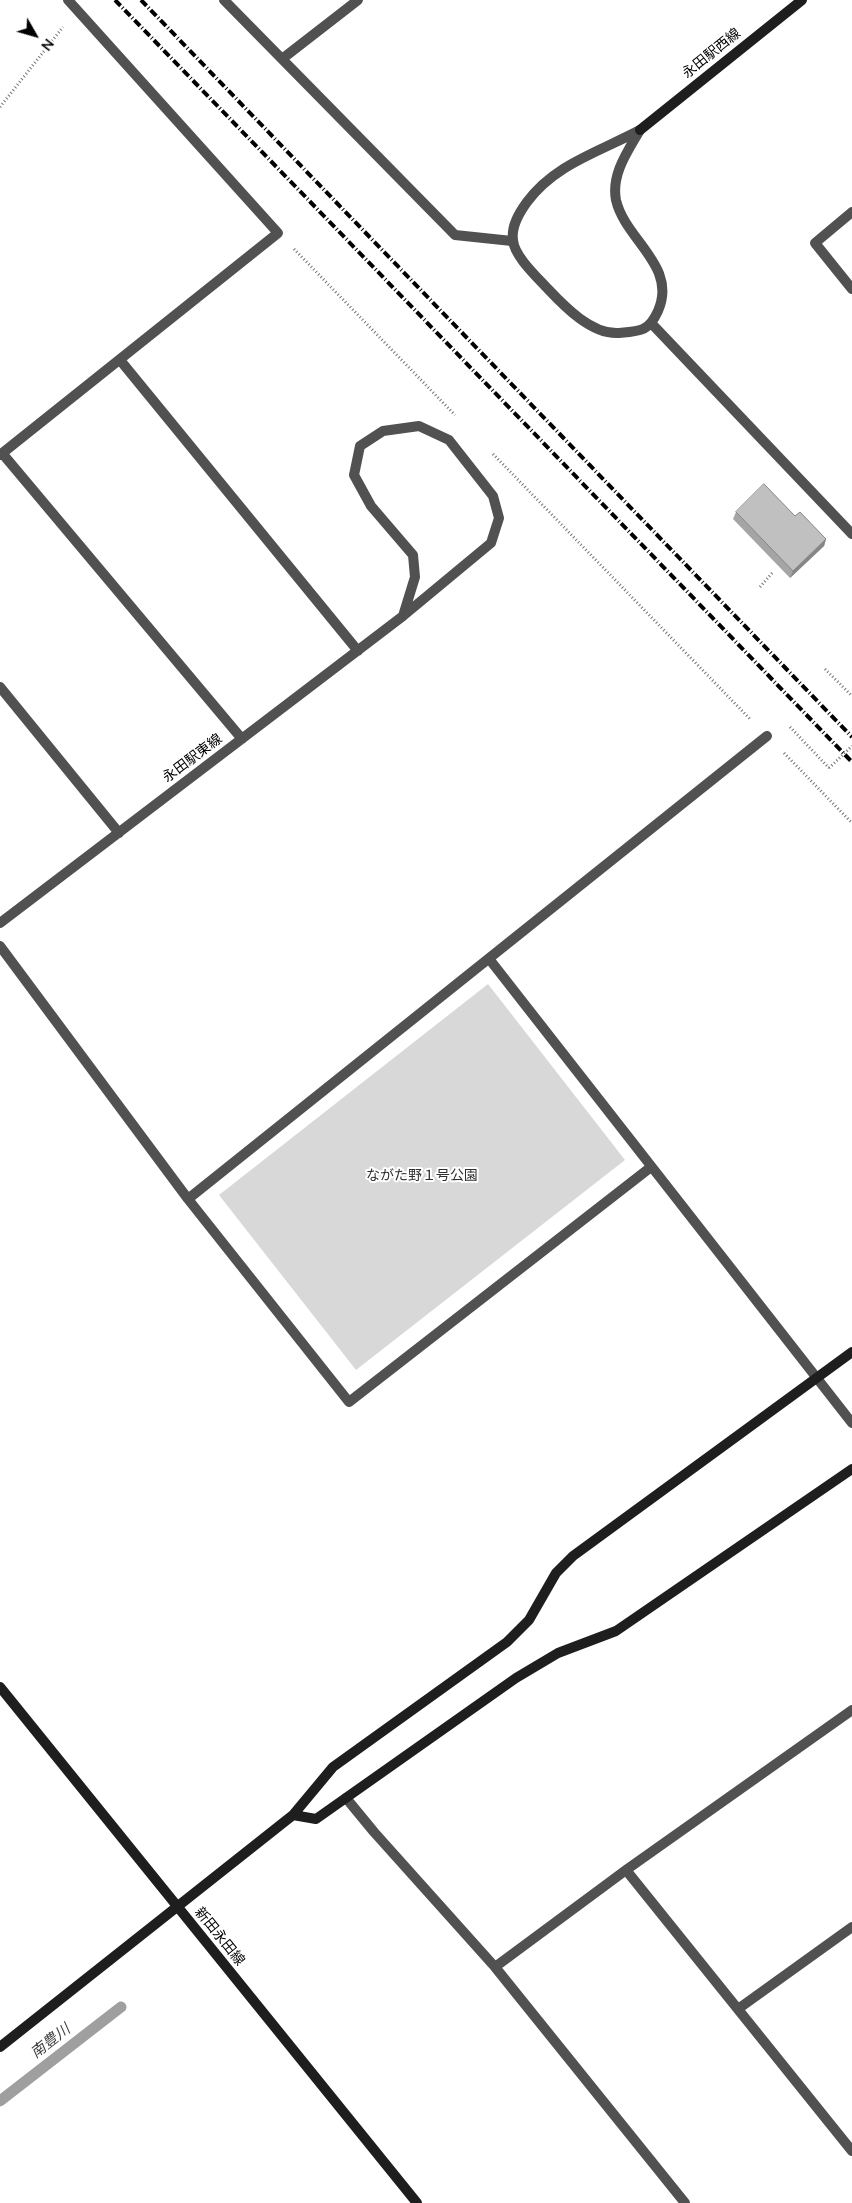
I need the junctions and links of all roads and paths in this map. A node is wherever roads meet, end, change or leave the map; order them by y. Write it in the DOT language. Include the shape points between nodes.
graph roads {
  1 [pos="68,0"];
  2 [pos="224,0"];
  3 [pos="358,0"];
  4 [pos="802,0"];
  5 [pos="76,9"];
  6 [pos="282,59"];
  7 [pos="0,107"];
  8 [pos="640,130"];
  9 [pos="852,212"];
  10 [pos="278,233"];
  11 [pos="512,241"];
  12 [pos="852,289"];
  13 [pos="652,324"];
  14 [pos="120,360"];
  15 [pos="457,417"];
  16 [pos="492,452"];
  17 [pos="1,454"];
  18 [pos="852,534"];
  19 [pos="773,572"];
  20 [pos="760,587"];
  21 [pos="403,616"];
  22 [pos="358,651"];
  23 [pos="825,669"];
  24 [pos="0,687"];
  25 [pos="852,696"];
  26 [pos="767,736"];
  27 [pos="242,739"];
  28 [pos="852,746"];
  29 [pos="852,823"];
  30 [pos="119,833"];
  31 [pos="0,923"];
  32 [pos="0,946"];
  33 [pos="490,960"];
  34 [pos="651,1167"];
  35 [pos="188,1199"];
  36 [pos="852,1352"];
  37 [pos="816,1378"];
  38 [pos="852,1423"];
  39 [pos="852,1469"];
  40 [pos="0,1687"];
  41 [pos="852,1710"];
  42 [pos="346,1798"];
  43 [pos="294,1815"];
  44 [pos="626,1870"];
  45 [pos="176,1906"];
  46 [pos="852,1927"];
  47 [pos="495,1967"];
  48 [pos="738,2009"];
  49 [pos="0,2047"];
  50 [pos="852,2151"];
  51 [pos="417,2203"];
  52 [pos="685,2203"];
  1 -- 5 [label="street"];
  2 -- 6 [label="street"];
  3 -- 6 [label="street"];
  4 -- 8 [label="street, 永田駅西線"];
  5 -- 7 [label="path"];
  5 -- 10 [label="street"];
  6 -- 11 [label="street" via="455,235"];
  8 -- 11 [label="street" via="559,170 535,191 517,215"];
  8 -- 13 [label="street" via="618,170 616,199 623,220 657,268 664,285 663,301"];
  9 -- 12 [label="street" via="815,243"];
  10 -- 14 [label="street"];
  10 -- 15 [label="path"];
  11 -- 13 [label="street" via="524,263 555,297 588,325 613,333 638,331"];
  13 -- 18 [label="street"];
  14 -- 17 [label="street"];
  14 -- 22 [label="street"];
  16 -- 26 [label="path"];
  17 -- 27 [label="street"];
  19 -- 20 [label="path"];
  21 -- 21 [label="street, 永田駅東線" via="415,577 413,555 372,506 354,476 360,446 383,431 419,426 449,440 492,496 499,518 491,544"];
  21 -- 22 [label="street, 永田駅東線"];
  22 -- 27 [label="street, 永田駅東線"];
  23 -- 25 [label="path"];
  24 -- 30 [label="street"];
  26 -- 28 [label="path, bridge" via="784,720 829,768"];
  26 -- 29 [label="path"];
  26 -- 33 [label="street"];
  27 -- 30 [label="street, 永田駅東線"];
  30 -- 31 [label="street, 永田駅東線"];
  32 -- 35 [label="street"];
  33 -- 34 [label="street"];
  33 -- 35 [label="street"];
  34 -- 35 [label="street" via="349,1402"];
  34 -- 37 [label="street"];
  36 -- 37 [label="street"];
  37 -- 38 [label="street"];
  37 -- 43 [label="street" via="572,1556 556,1573 530,1620 507,1642 333,1767"];
  39 -- 42 [label="street" via="616,1631 558,1653 516,1678"];
  40 -- 45 [label="street, 新田永田線"];
  41 -- 44 [label="street"];
  42 -- 43 [label="street" via="316,1820"];
  42 -- 47 [label="street"];
  43 -- 45 [label="street"];
  44 -- 47 [label="street"];
  44 -- 48 [label="street"];
  45 -- 49 [label="street"];
  45 -- 51 [label="street, 新田永田線"];
  46 -- 48 [label="street"];
  47 -- 52 [label="street"];
  48 -- 50 [label="street"];
}
